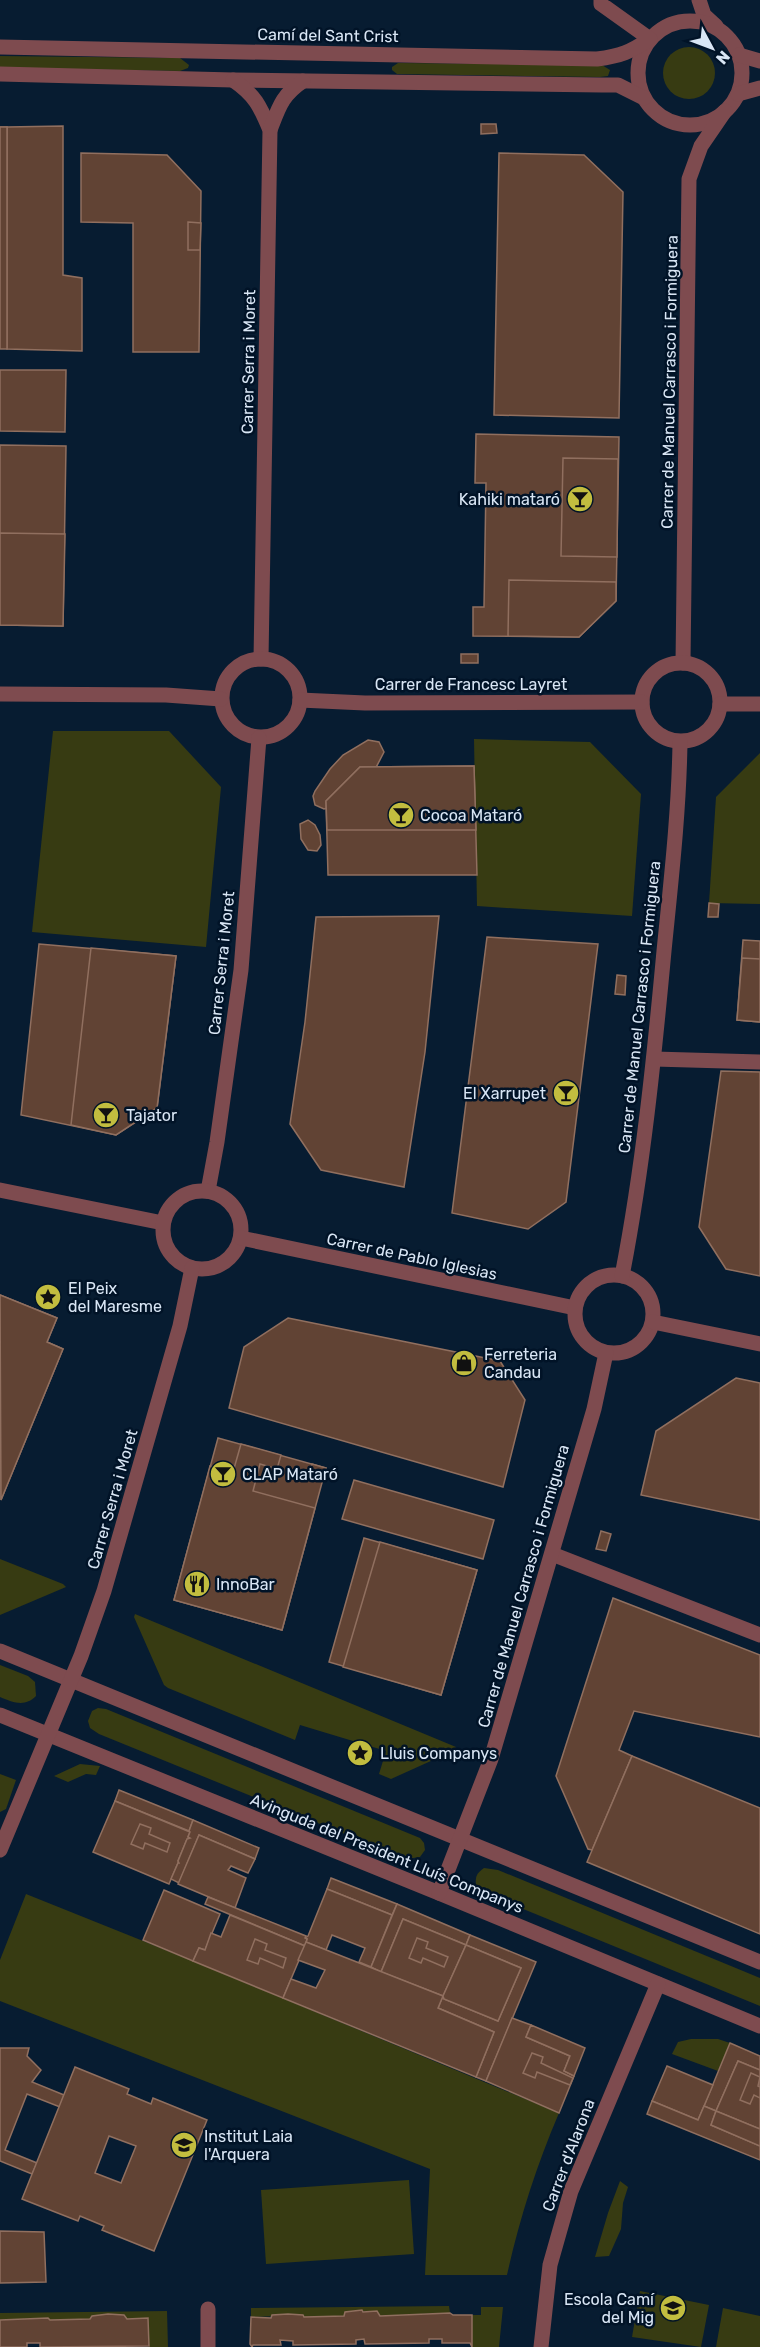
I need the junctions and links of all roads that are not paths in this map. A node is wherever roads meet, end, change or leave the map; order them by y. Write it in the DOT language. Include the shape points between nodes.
graph roads {
  1 [pos="601,0"];
  2 [pos="699,0"];
  3 [pos="720,30"];
  4 [pos="650,39"];
  5 [pos="0,48"];
  6 [pos="739,55"];
  7 [pos="760,61"];
  8 [pos="0,74"];
  9 [pos="233,80"];
  10 [pos="303,81"];
  11 [pos="760,88"];
  12 [pos="738,93"];
  13 [pos="644,98"];
  14 [pos="725,111"];
  15 [pos="270,130"];
  16 [pos="261,659"];
  17 [pos="682,663"];
  18 [pos="0,694"];
  19 [pos="221,699"];
  20 [pos="300,700"];
  21 [pos="642,702"];
  22 [pos="720,704"];
  23 [pos="760,705"];
  24 [pos="259,738"];
  25 [pos="680,742"];
  26 [pos="654,1059"];
  27 [pos="760,1062"];
  28 [pos="0,1190"];
  29 [pos="208,1191"];
  30 [pos="164,1223"];
  31 [pos="241,1239"];
  32 [pos="192,1268"];
  33 [pos="622,1276"];
  34 [pos="575,1308"];
  35 [pos="653,1323"];
  36 [pos="760,1344"];
  37 [pos="606,1353"];
  38 [pos="552,1554"];
  39 [pos="760,1635"];
  40 [pos="0,1652"];
  41 [pos="71,1679"];
  42 [pos="0,1715"];
  43 [pos="48,1734"];
  44 [pos="461,1839"];
  45 [pos="0,1850"];
  46 [pos="439,1893"];
  47 [pos="760,1962"];
  48 [pos="658,1984"];
  49 [pos="760,2026"];
  50 [pos="208,2309"];
  51 [pos="208,2347"];
  52 [pos="541,2347"];
  1 -- 4 [label="street"];
  2 -- 3 [label="street" via="704,15"];
  3 -- 4 [label="street" via="707,23 678,22"];
  3 -- 6 [label="street"];
  4 -- 5 [label="street, Camí del Sant Crist" via="618,57 597,58"];
  4 -- 13 [label="street" via="638,68"];
  6 -- 7 [label="street"];
  6 -- 12 [label="street" via="742,81"];
  8 -- 9 [label="street"];
  9 -- 10 [label="street"];
  9 -- 15 [label="street, Carrer Serra i Moret" via="258,101"];
  10 -- 13 [label="street" via="618,85"];
  10 -- 15 [label="street" via="281,102"];
  11 -- 12 [label="street"];
  12 -- 14 [label="street"];
  13 -- 14 [label="street" via="654,110 678,124 703,123"];
  14 -- 17 [label="street, Carrer de Manuel Carrasco i Formiguera" via="701,146 689,179"];
  15 -- 16 [label="street, Carrer Serra i Moret"];
  16 -- 19 [label="street" via="245,662 232,671"];
  16 -- 20 [label="street" via="273,661 293,676"];
  17 -- 21 [label="street" via="659,670 644,690"];
  17 -- 22 [label="street" via="710,675"];
  18 -- 19 [label="street"];
  19 -- 24 [label="street" via="232,726"];
  20 -- 21 [label="street, Carrer de Francesc Layret"];
  20 -- 24 [label="street" via="294,717 282,731"];
  21 -- 25 [label="street" via="649,725 657,734"];
  22 -- 23 [label="street"];
  22 -- 25 [label="street" via="708,731"];
  24 -- 29 [label="street, Carrer Serra i Moret" via="241,970"];
  25 -- 26 [label="street, Carrer de Manuel Carrasco i Formiguera"];
  26 -- 27 [label="street"];
  26 -- 33 [label="street, Carrer de Manuel Carrasco i Formiguera"];
  28 -- 30 [label="street"];
  29 -- 30 [label="street" via="179,1198"];
  29 -- 31 [label="street" via="225,1199 237,1213"];
  30 -- 32 [label="street" via="166,1246 181,1264"];
  31 -- 32 [label="street" via="228,1260 205,1269"];
  31 -- 34 [label="street, Carrer de Pablo Iglesias"];
  32 -- 41 [label="street, Carrer Serra i Moret" via="180,1326 104,1591"];
  33 -- 34 [label="street" via="606,1276 592,1282 581,1293"];
  33 -- 35 [label="street" via="634,1280 650,1298"];
  34 -- 37 [label="street" via="579,1331 586,1341"];
  35 -- 36 [label="street"];
  35 -- 37 [label="street" via="648,1334 630,1350"];
  37 -- 38 [label="street, Carrer de Manuel Carrasco i Formiguera"];
  38 -- 39 [label="street"];
  38 -- 44 [label="street, Carrer de Manuel Carrasco i Formiguera" via="491,1759"];
  40 -- 41 [label="street"];
  41 -- 43 [label="street, Carrer Serra i Moret"];
  41 -- 44 [label="street"];
  42 -- 43 [label="street, Avinguda del President Lluís Companys"];
  43 -- 45 [label="street, Carrer Serra i Moret"];
  43 -- 46 [label="street, Avinguda del President Lluís Companys"];
  44 -- 46 [label="street, Carrer de Manuel Carrasco i Formiguera"];
  44 -- 47 [label="street"];
  46 -- 48 [label="street, Avinguda del President Lluís Companys"];
  48 -- 49 [label="street, Avinguda del President Lluís Companys"];
  48 -- 52 [label="street, Carrer d'Alarona" via="571,2191 550,2265"];
  50 -- 51 [label="street"];
}
